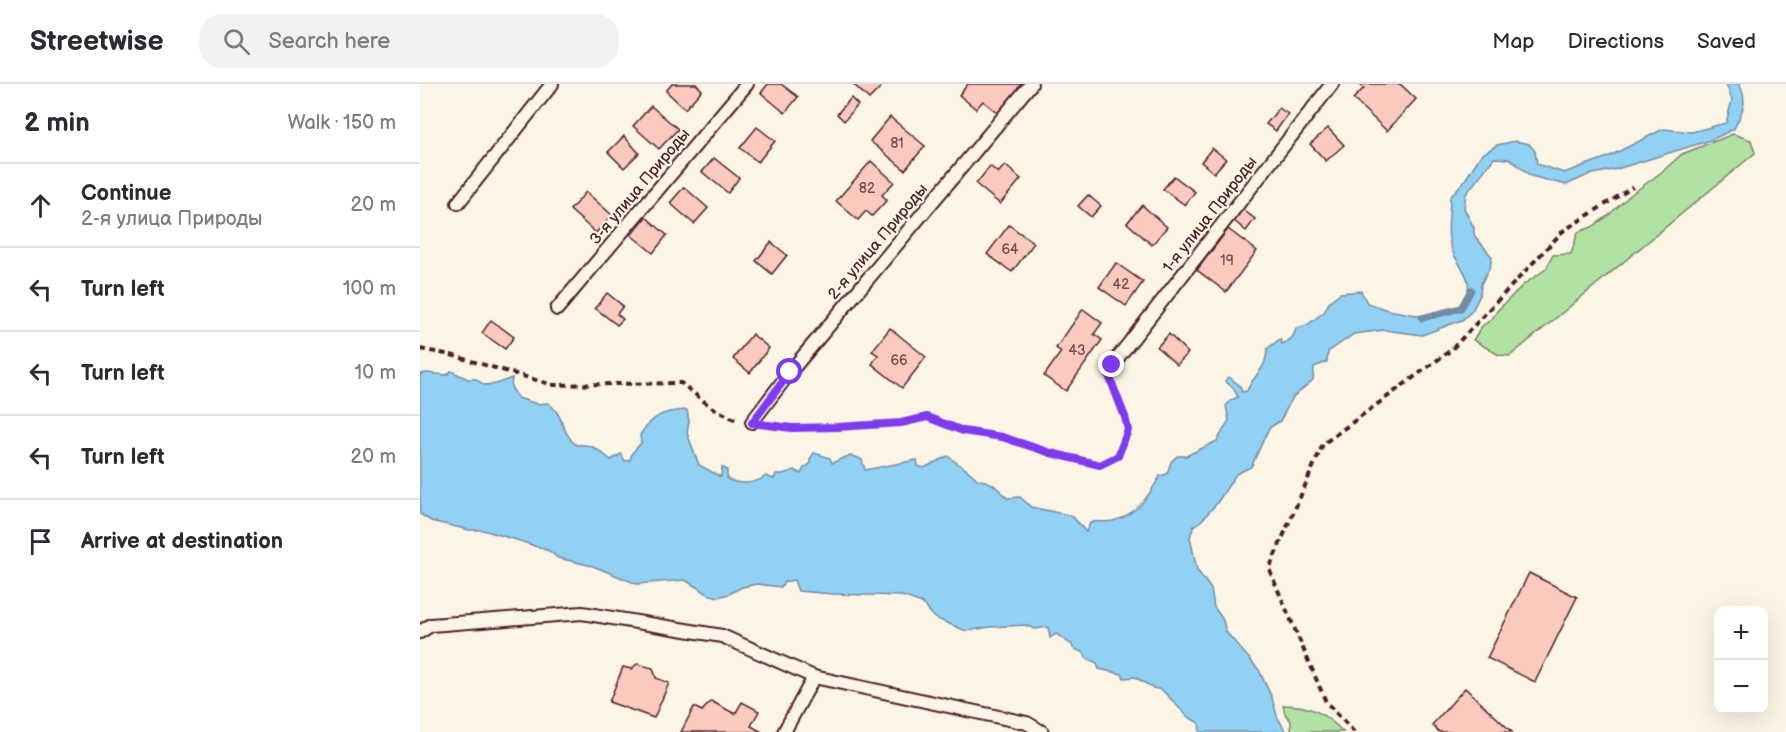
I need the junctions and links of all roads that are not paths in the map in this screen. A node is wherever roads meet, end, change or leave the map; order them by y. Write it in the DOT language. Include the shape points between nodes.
graph roads {
  1 [pos="552,84"];
  2 [pos="747,84"];
  3 [pos="1031,84"];
  4 [pos="1332,84"];
  5 [pos="458,203"];
  6 [pos="557,309"];
  7 [pos="1112,365"];
  8 [pos="752,423"];
  9 [pos="420,632"];
  10 [pos="814,677"];
  11 [pos="784,732"];
  12 [pos="1042,732"];
  1 -- 5 [label="lane"];
  2 -- 6 [label="lane, 3-я улица Природы"];
  3 -- 8 [label="lane, 2-я улица Природы" via="790,372"];
  4 -- 7 [label="lane, 1-я улица Природы"];
  9 -- 10 [label="lane" via="431,625 582,614 722,636"];
  10 -- 11 [label="lane"];
  10 -- 12 [label="lane" via="1027,723"];
}
